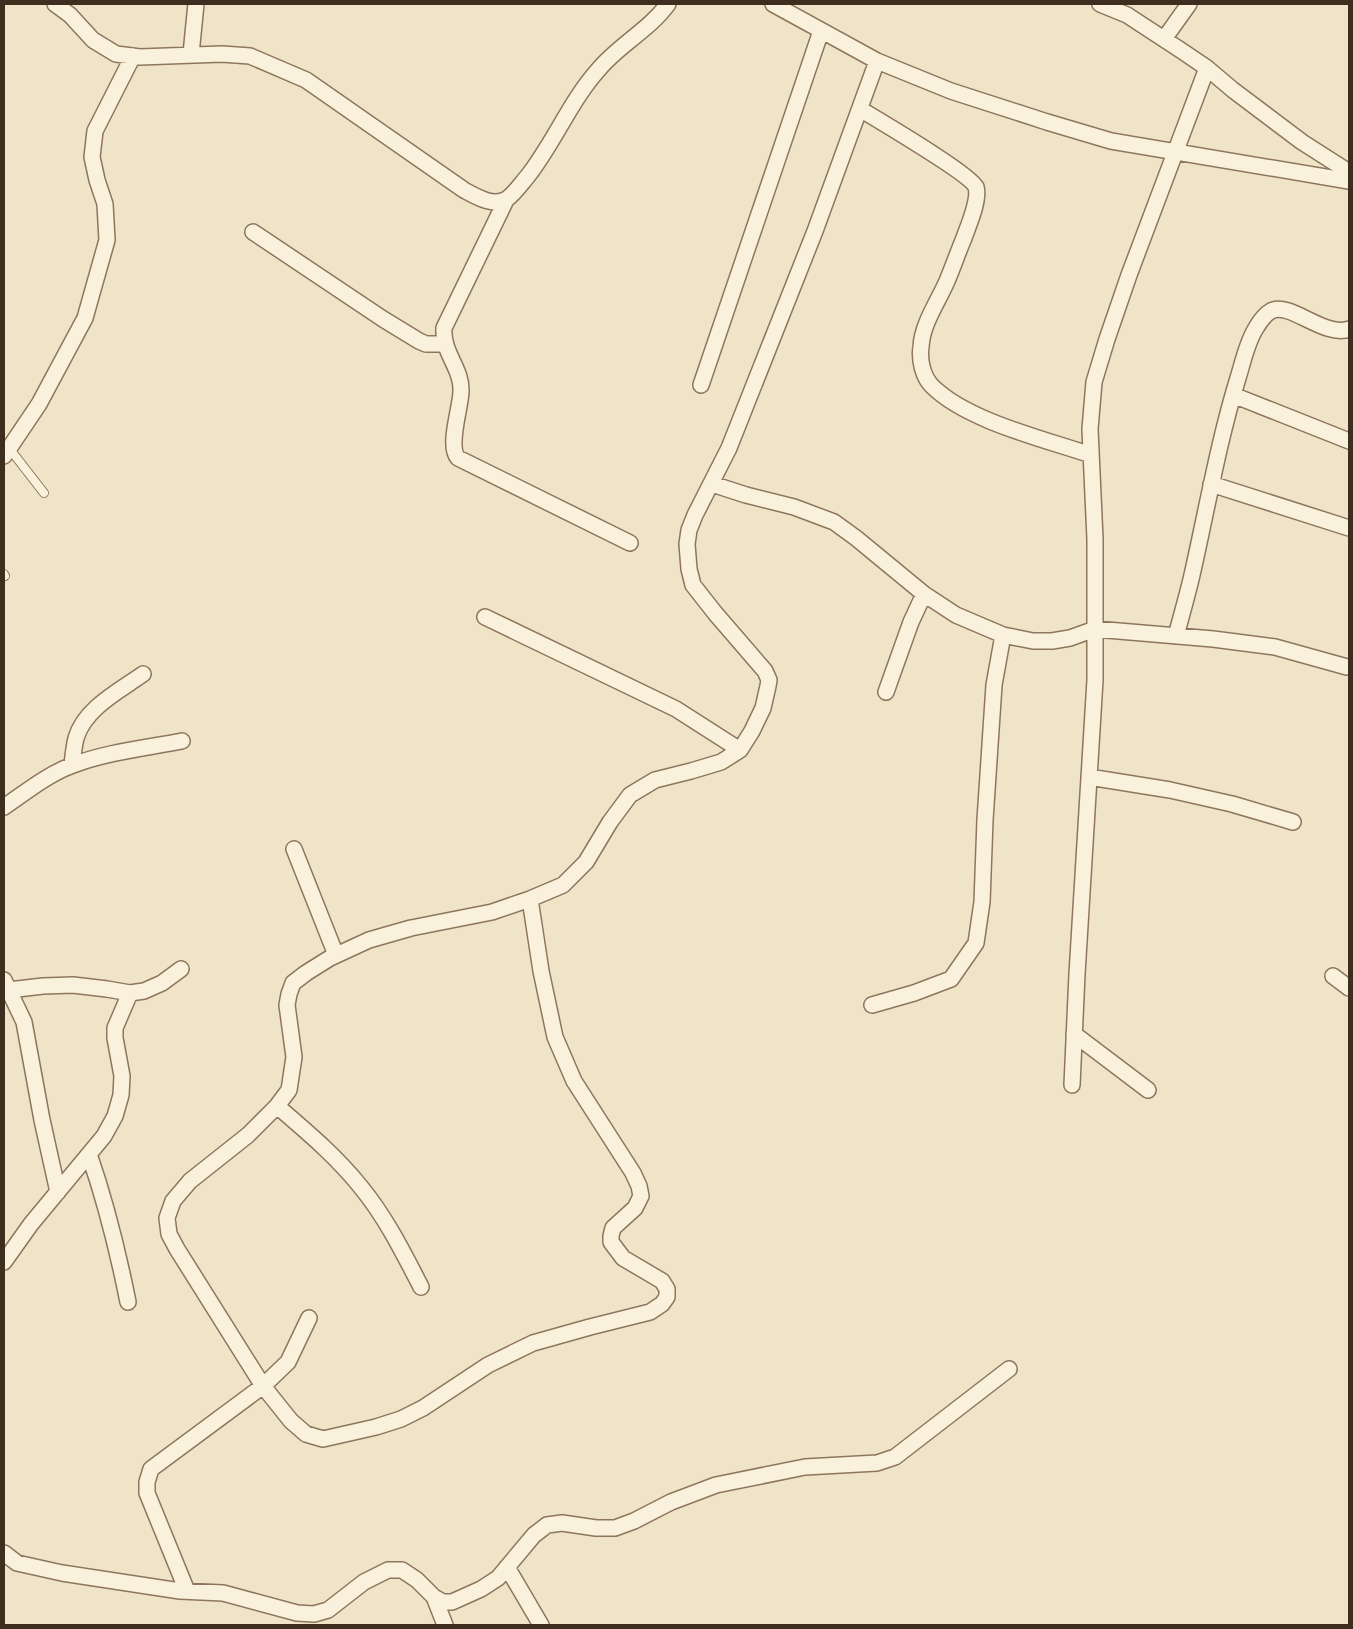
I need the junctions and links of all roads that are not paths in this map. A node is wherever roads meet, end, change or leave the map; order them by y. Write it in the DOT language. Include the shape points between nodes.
graph roads {
  1 [pos="55,4"];
  2 [pos="196,4"];
  3 [pos="668,4"];
  4 [pos="773,4"];
  5 [pos="1100,4"];
  6 [pos="1189,4"];
  7 [pos="821,31"];
  8 [pos="1164,39"];
  9 [pos="191,54"];
  10 [pos="133,56"];
  11 [pos="877,61"];
  12 [pos="1207,68"];
  13 [pos="860,109"];
  14 [pos="1174,152"];
  15 [pos="1349,172"];
  16 [pos="1349,181"];
  17 [pos="506,200"];
  18 [pos="252,232"];
  19 [pos="1349,329"];
  20 [pos="444,344"];
  21 [pos="701,385"];
  22 [pos="1232,395"];
  23 [pos="1349,441"];
  24 [pos="6,452"];
  25 [pos="1091,455"];
  26 [pos="712,484"];
  27 [pos="1211,484"];
  28 [pos="44,493"];
  29 [pos="1349,528"];
  30 [pos="630,543"];
  31 [pos="924,594"];
  32 [pos="485,617"];
  33 [pos="1095,629"];
  34 [pos="1003,636"];
  35 [pos="1176,636"];
  36 [pos="1347,667"];
  37 [pos="143,674"];
  38 [pos="886,692"];
  39 [pos="182,741"];
  40 [pos="740,750"];
  41 [pos="72,765"];
  42 [pos="1089,778"];
  43 [pos="4,807"];
  44 [pos="1292,822"];
  45 [pos="294,848"];
  46 [pos="530,899"];
  47 [pos="336,955"];
  48 [pos="181,969"];
  49 [pos="1333,976"];
  50 [pos="6,985"];
  51 [pos="1349,988"];
  52 [pos="130,993"];
  53 [pos="872,1005"];
  54 [pos="1074,1034"];
  55 [pos="1072,1085"];
  56 [pos="1148,1090"];
  57 [pos="277,1106"];
  58 [pos="89,1154"];
  59 [pos="58,1192"];
  60 [pos="4,1262"];
  61 [pos="421,1287"];
  62 [pos="128,1302"];
  63 [pos="309,1318"];
  64 [pos="1009,1369"];
  65 [pos="263,1386"];
  66 [pos="4,1553"];
  67 [pos="507,1567"];
  68 [pos="186,1591"];
  69 [pos="434,1597"];
  70 [pos="445,1625"];
  71 [pos="541,1625"];
  1 -- 10 [label="street" via="93,40 116,54"];
  2 -- 9 [label="street"];
  3 -- 17 [label="street" via="599,68 541,160"];
  4 -- 7 [label="street"];
  5 -- 8 [label="street" via="1127,15"];
  6 -- 8 [label="street"];
  7 -- 11 [label="street"];
  7 -- 21 [label="street"];
  8 -- 12 [label="street"];
  9 -- 10 [label="street"];
  9 -- 17 [label="street" via="250,56 306,80 464,190 493,202"];
  10 -- 24 [label="street" via="95,131 92,157 105,204 107,240 85,318 39,404"];
  11 -- 13 [label="street"];
  11 -- 14 [label="street" via="951,91 1056,125 1111,141"];
  12 -- 14 [label="street"];
  12 -- 15 [label="street" via="1302,142"];
  13 -- 25 [label="street" via="971,180 976,188 972,218 920,347 921,366 931,385 954,404 997,424"];
  13 -- 26 [label="street" via="815,231"];
  14 -- 16 [label="street"];
  14 -- 25 [label="street" via="1106,339 1094,382"];
  17 -- 20 [label="street" via="450,313 444,328"];
  18 -- 20 [label="street" via="419,341"];
  19 -- 22 [label="street" via="1331,329 1284,309 1264,315 1255,329"];
  20 -- 30 [label="street" via="462,390 454,454"];
  22 -- 23 [label="street"];
  22 -- 27 [label="street"];
  24 -- 28 [label="lane"];
  25 -- 33 [label="street"];
  26 -- 31 [label="street" via="834,522"];
  26 -- 40 [label="street" via="689,530 688,561 693,585 769,680 763,708"];
  27 -- 29 [label="street"];
  27 -- 35 [label="street"];
  31 -- 34 [label="street" via="956,615"];
  31 -- 38 [label="street"];
  32 -- 40 [label="street" via="676,709"];
  33 -- 34 [label="street" via="1052,641"];
  33 -- 35 [label="street"];
  33 -- 42 [label="street"];
  34 -- 53 [label="street" via="994,685 982,902 976,944 951,979"];
  35 -- 36 [label="street" via="1275,647"];
  37 -- 41 [label="street" via="103,702 86,719 76,737"];
  39 -- 41 [label="street"];
  40 -- 46 [label="street" via="721,762 654,780 630,795 586,862 563,885"];
  41 -- 43 [label="street"];
  42 -- 44 [label="street" via="1170,790"];
  42 -- 54 [label="street"];
  45 -- 47 [label="street"];
  46 -- 47 [label="street" via="492,912 369,940"];
  46 -- 65 [label="street" via="555,1037 574,1081 639,1186 641,1196 635,1208 613,1228 611,1242 623,1258 662,1281 667,1297 650,1312 534,1343 488,1365 401,1419 323,1439 306,1434 291,1421"];
  47 -- 57 [label="street" via="306,973 293,984 289,994 287,1004 294,1057 289,1090"];
  48 -- 52 [label="street" via="162,984"];
  49 -- 51 [label="street"];
  50 -- 52 [label="street" via="73,985"];
  50 -- 59 [label="street" via="24,1022"];
  52 -- 58 [label="street" via="115,1028 122,1076 121,1095 115,1116"];
  54 -- 55 [label="street"];
  54 -- 56 [label="street"];
  57 -- 61 [label="street" via="316,1140 360,1186 390,1229"];
  57 -- 65 [label="street" via="248,1135 190,1181 173,1201 167,1218 169,1234 177,1249"];
  58 -- 59 [label="street"];
  58 -- 62 [label="street" via="114,1234"];
  59 -- 60 [label="street"];
  63 -- 65 [label="street" via="288,1362"];
  64 -- 67 [label="street" via="895,1457 877,1463 805,1467 716,1485 615,1528 562,1523 547,1525 534,1535"];
  65 -- 68 [label="street" via="151,1469 147,1492"];
  66 -- 68 [label="street" via="17,1563 62,1573"];
  67 -- 69 [label="street" via="498,1578 481,1589 452,1602"];
  67 -- 71 [label="street"];
  68 -- 69 [label="street" via="223,1593 297,1613 314,1614 328,1610 364,1582 388,1570 402,1570"];
  69 -- 70 [label="street"];
}
